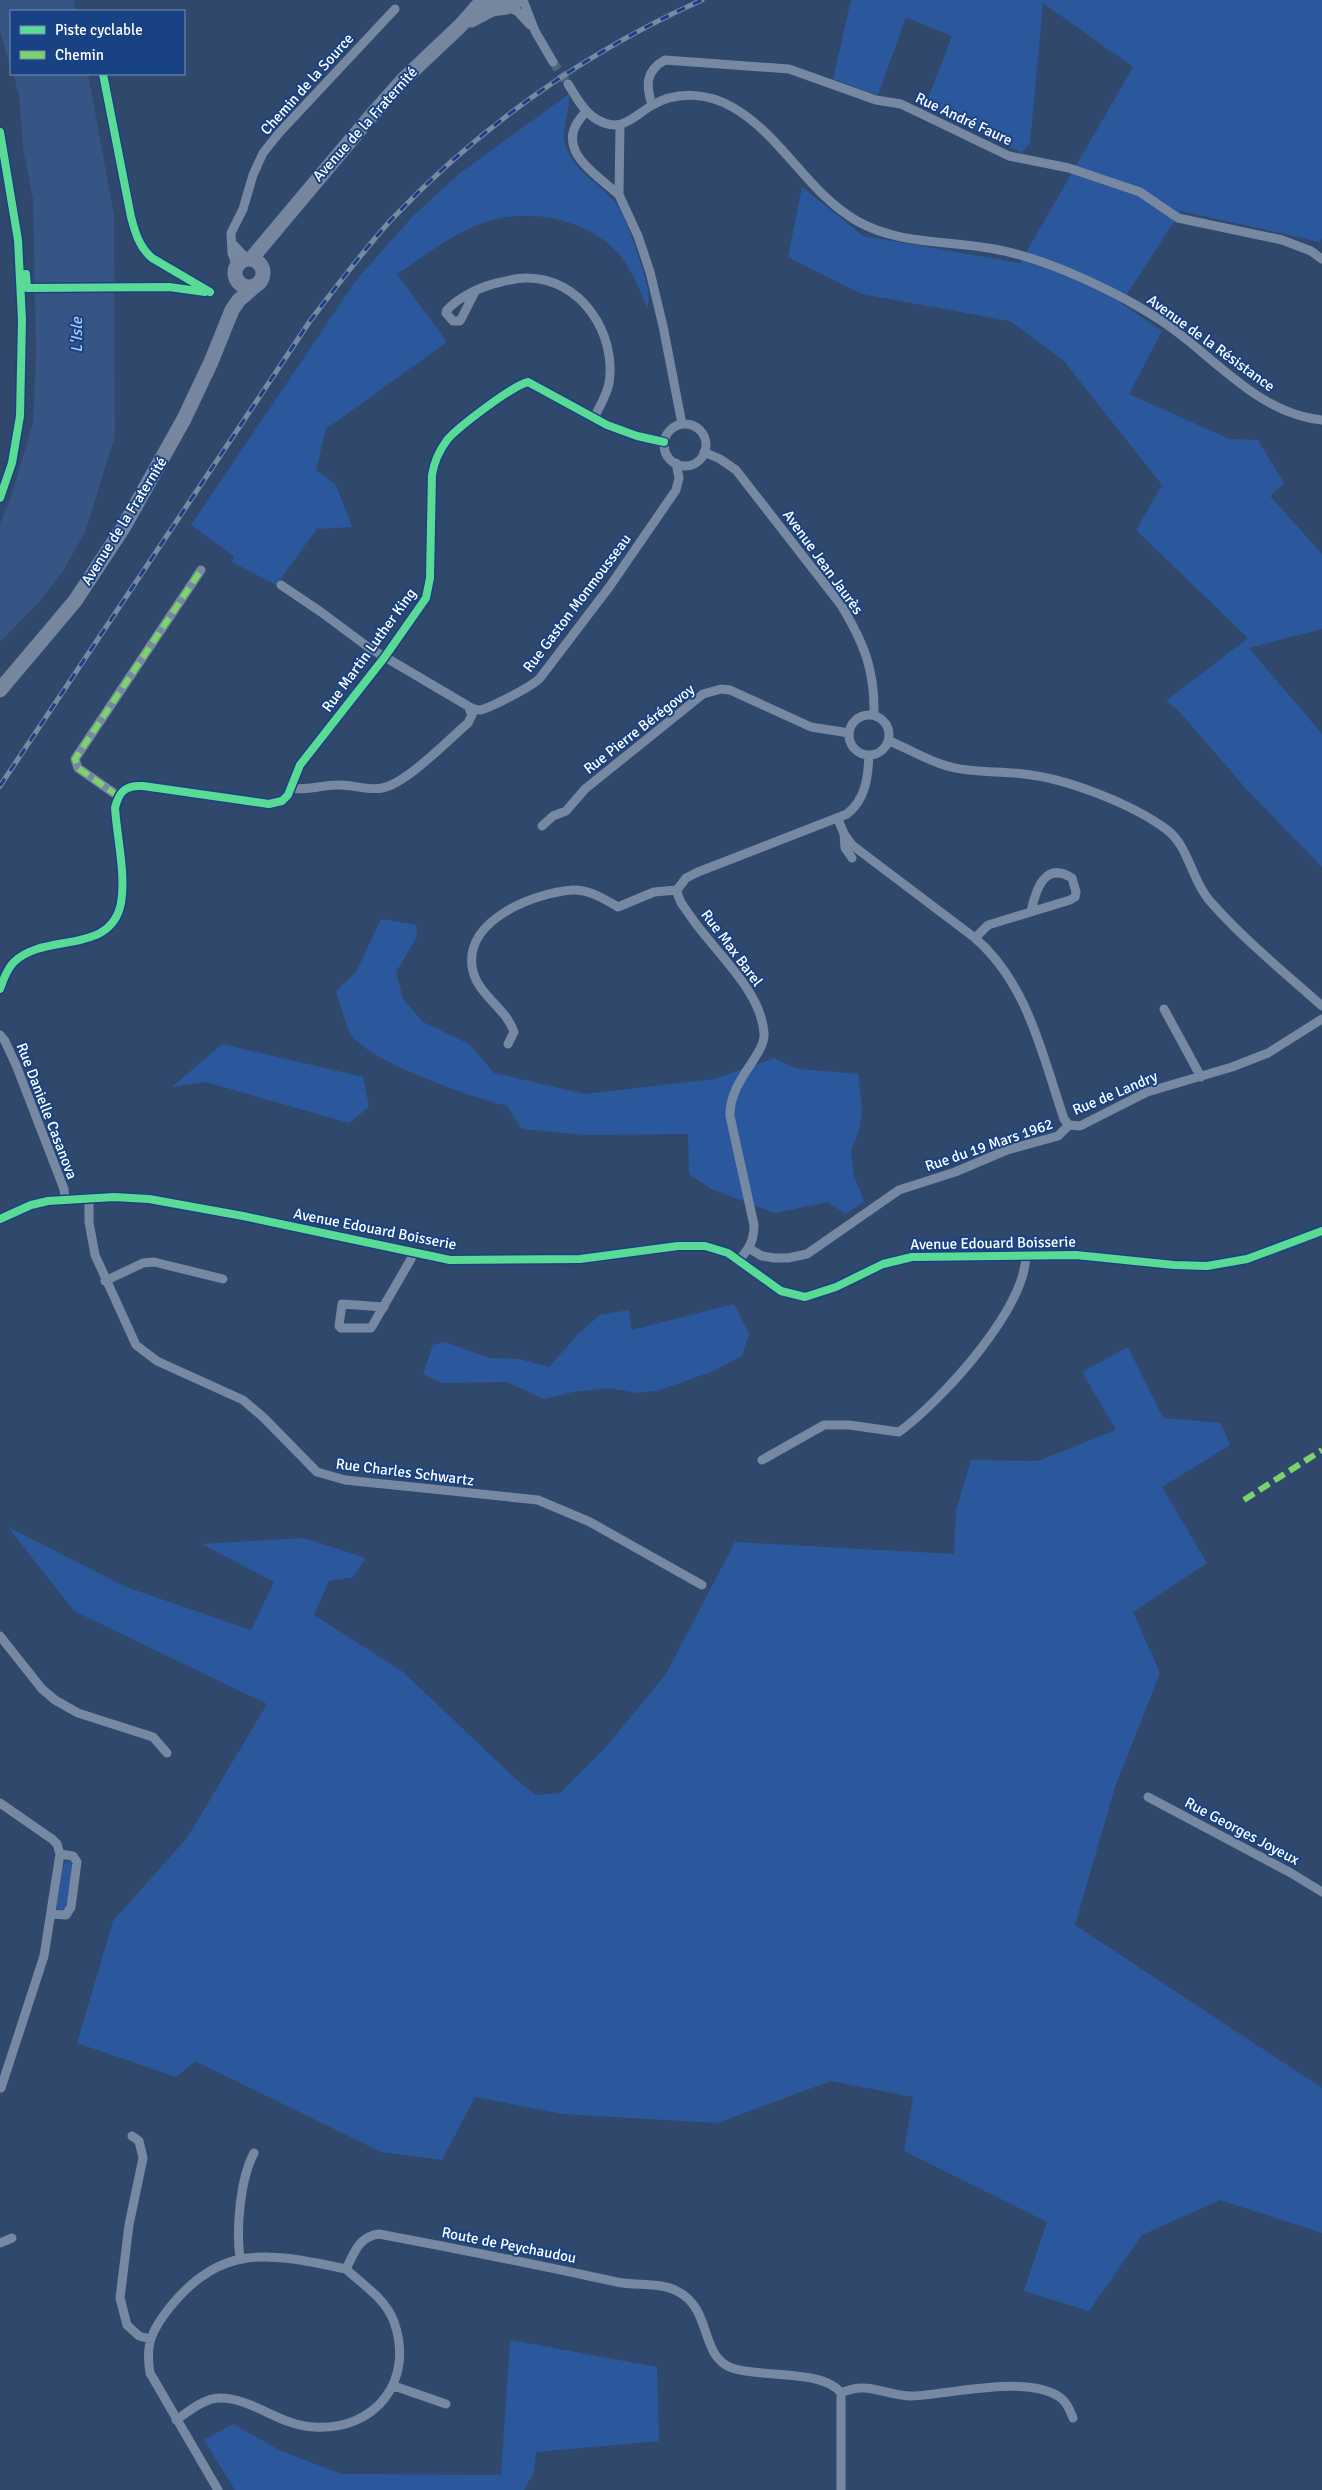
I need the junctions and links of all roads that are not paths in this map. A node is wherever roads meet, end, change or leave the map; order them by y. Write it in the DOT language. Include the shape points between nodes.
graph roads {
  1 [pos="483,0"];
  2 [pos="523,0"];
  3 [pos="506,2"];
  4 [pos="395,9"];
  5 [pos="461,25"];
  6 [pos="535,31"];
  7 [pos="553,62"];
  8 [pos="568,84"];
  9 [pos="652,106"];
  10 [pos="587,112"];
  11 [pos="620,125"];
  12 [pos="619,195"];
  13 [pos="1322,259"];
  14 [pos="247,266"];
  15 [pos="476,290"];
  16 [pos="232,310"];
  17 [pos="594,418"];
  18 [pos="1322,420"];
  19 [pos="682,424"];
  20 [pos="664,442"];
  21 [pos="704,452"];
  22 [pos="676,464"];
  23 [pos="201,570"];
  24 [pos="281,585"];
  25 [pos="384,658"];
  26 [pos="0,690"];
  27 [pos="468,706"];
  28 [pos="874,715"];
  29 [pos="849,733"];
  30 [pos="888,741"];
  31 [pos="869,755"];
  32 [pos="291,788"];
  33 [pos="118,796"];
  34 [pos="838,819"];
  35 [pos="542,826"];
  36 [pos="844,834"];
  37 [pos="852,858"];
  38 [pos="677,890"];
  39 [pos="1031,911"];
  40 [pos="975,938"];
  41 [pos="0,989"];
  42 [pos="1322,1006"];
  43 [pos="1164,1009"];
  44 [pos="1322,1019"];
  45 [pos="0,1035"];
  46 [pos="508,1044"];
  47 [pos="1201,1077"];
  48 [pos="1069,1125"];
  49 [pos="65,1198"];
  50 [pos="89,1198"];
  51 [pos="0,1219"];
  52 [pos="1322,1231"];
  53 [pos="750,1248"];
  54 [pos="413,1252"];
  55 [pos="1026,1255"];
  56 [pos="738,1261"];
  57 [pos="223,1279"];
  58 [pos="105,1281"];
  59 [pos="384,1307"];
  60 [pos="762,1460"];
  61 [pos="702,1585"];
  62 [pos="0,1636"];
  63 [pos="167,1753"];
  64 [pos="1148,1797"];
  65 [pos="0,1803"];
  66 [pos="60,1854"];
  67 [pos="1322,1892"];
  68 [pos="51,1914"];
  69 [pos="1,2088"];
  70 [pos="132,2136"];
  71 [pos="254,2152"];
  72 [pos="12,2238"];
  73 [pos="0,2243"];
  74 [pos="240,2258"];
  75 [pos="346,2269"];
  76 [pos="150,2339"];
  77 [pos="394,2386"];
  78 [pos="841,2392"];
  79 [pos="446,2404"];
  80 [pos="1073,2418"];
  81 [pos="176,2420"];
  82 [pos="218,2490"];
  83 [pos="840,2490"];
  1 -- 5 [label="main road"];
  2 -- 6 [label="street"];
  3 -- 5 [label="main road"];
  3 -- 6 [label="street"];
  4 -- 14 [label="street, Chemin de la Source" via="263,154 231,233 231,241"];
  5 -- 14 [label="main road, Avenue de la Fraternité" via="403,80 333,159"];
  6 -- 7 [label="street"];
  8 -- 10 [label="street"];
  9 -- 11 [label="street, Avenue de la Résistance"];
  9 -- 13 [label="street, Rue André Faure" via="647,79 654,67 665,60 789,69 876,100 901,104 1009,156 1069,168 1140,192 1178,218 1282,240 1311,251"];
  9 -- 18 [label="street, Avenue de la Résistance" via="676,97 700,95 721,100 760,127 826,197 859,222 876,230 922,241 995,249 1035,260 1080,278 1126,300 1177,332 1224,372 1266,400 1307,418"];
  10 -- 11 [label="street" via="604,123"];
  10 -- 12 [label="street" via="574,130 573,146 587,168"];
  11 -- 12 [label="street"];
  12 -- 19 [label="street" via="650,272"];
  14 -- 16 [label="main road, Avenue de la Fraternité"];
  14 -- 16 [label="main road" via="247,286 256,285"];
  15 -- 17 [label="street" via="498,282 529,278 551,282 584,303 604,334 610,370 608,385"];
  16 -- 26 [label="main road, Avenue de la Fraternité" via="184,419 123,528 75,601"];
  17 -- 20 [label="street, Rue Martin Luther King" via="629,433"];
  17 -- 25 [label="street, Rue Martin Luther King" via="528,382 516,387 449,438 437,456 432,475 430,578 426,598"];
  19 -- 20 [label="street" via="670,430"];
  19 -- 21 [label="street" via="694,426 703,434"];
  20 -- 22 [label="street" via="666,454"];
  21 -- 22 [label="street" via="701,458 689,465"];
  21 -- 28 [label="street, Avenue Jean Jaurès" via="736,470 841,605 869,662"];
  22 -- 27 [label="street, Rue Gaston Monmousseau" via="679,478 676,490 610,586 534,685 487,708 476,710"];
  23 -- 33 [label="street" via="75,759 78,768"];
  24 -- 25 [label="street"];
  25 -- 27 [label="street"];
  25 -- 32 [label="street, Rue Martin Luther King" via="300,765"];
  27 -- 32 [label="street" via="472,715 468,724 407,776 389,786 369,788 344,784 305,790"];
  28 -- 29 [label="street" via="860,716"];
  28 -- 30 [label="street" via="886,723"];
  29 -- 31 [label="street" via="854,748"];
  29 -- 35 [label="street, Rue Pierre Bérégovoy" via="811,727 730,690 703,694 585,789 566,811 553,816"];
  30 -- 31 [label="street" via="879,753"];
  30 -- 42 [label="street" via="952,768 1065,781 1158,823 1175,837 1208,899 1252,944"];
  31 -- 34 [label="street" via="860,800"];
  32 -- 33 [label="street" via="282,801 269,804 143,786 127,787"];
  33 -- 41 [label="street" via="115,808 122,893 119,913 107,928 92,938 48,946 24,955 9,970"];
  34 -- 36 [label="street, Rue du 19 Mars 1962"];
  34 -- 38 [label="street" via="698,872 686,878"];
  36 -- 37 [label="street" via="845,848"];
  36 -- 40 [label="street, Rue du 19 Mars 1962" via="852,845"];
  38 -- 46 [label="street" via="654,892 618,907 588,892 573,890 508,910 486,926 475,941 472,966 487,997 512,1026 514,1032"];
  38 -- 53 [label="street, Rue Max Barel" via="679,900 702,934 747,989 763,1024 763,1043 734,1089 730,1108 754,1225"];
  39 -- 39 [label="street" via="1075,897 1072,878 1061,872 1046,876"];
  39 -- 40 [label="street" via="988,925"];
  40 -- 48 [label="street, Rue du 19 Mars 1962" via="992,952 1023,1000 1064,1119"];
  43 -- 47 [label="street"];
  44 -- 47 [label="street, Rue de Landry" via="1268,1053"];
  45 -- 49 [label="street, Rue Danielle Casanova" via="16,1066"];
  47 -- 48 [label="street, Rue de Landry" via="1147,1092 1080,1126"];
  48 -- 53 [label="street, Rue du 19 Mars 1962" via="1058,1136 1007,1150 899,1190 807,1254 774,1258 762,1256"];
  49 -- 50 [label="street, Avenue Edouard Boisserie"];
  49 -- 51 [label="street, Avenue Edouard Boisserie" via="32,1205"];
  50 -- 54 [label="street, Avenue Edouard Boisserie" via="149,1199"];
  50 -- 58 [label="street, Rue Charles Schwartz" via="90,1230"];
  52 -- 55 [label="street, Avenue Edouard Boisserie" via="1247,1259 1207,1266 1076,1255"];
  53 -- 56 [label="street"];
  54 -- 56 [label="street, Avenue Edouard Boisserie" via="450,1260 580,1258 693,1245 715,1248"];
  54 -- 59 [label="street"];
  55 -- 56 [label="street, Avenue Edouard Boisserie" via="912,1257 883,1264 805,1297 781,1291"];
  55 -- 60 [label="street" via="1022,1279 1012,1301 989,1336 955,1381 900,1432 824,1425"];
  57 -- 58 [label="street" via="154,1262 144,1263"];
  58 -- 61 [label="street, Rue Charles Schwartz" via="136,1345 157,1361 242,1400 264,1417 295,1452 322,1475 544,1502 590,1522"];
  59 -- 59 [label="street" via="342,1304 338,1326 368,1330"];
  62 -- 63 [label="street" via="42,1689 55,1700 78,1713 153,1737"];
  64 -- 67 [label="street, Rue Georges Joyeux" via="1291,1872"];
  65 -- 66 [label="street" via="52,1839"];
  66 -- 68 [label="street"];
  66 -- 68 [label="street" via="73,1856 78,1862 71,1907 66,1915"];
  68 -- 69 [label="street" via="44,1956"];
  70 -- 76 [label="street" via="139,2141 143,2158 129,2225 120,2298 127,2325 138,2336"];
  71 -- 74 [label="street" via="244,2178"];
  72 -- 73 [label="street"];
  74 -- 75 [label="street" via="267,2256"];
  74 -- 76 [label="street" via="193,2282 161,2320"];
  75 -- 77 [label="street" via="376,2296 394,2321 399,2349"];
  75 -- 78 [label="street, Route de Peychaudou" via="363,2239 379,2234 625,2284 671,2289 686,2297 698,2310 713,2352 724,2364 744,2371 823,2380"];
  76 -- 81 [label="street" via="150,2373"];
  77 -- 79 [label="street"];
  77 -- 81 [label="street" via="379,2406 366,2416 333,2426 314,2428 296,2424 230,2398 202,2402"];
  78 -- 80 [label="street" via="859,2387 908,2396 994,2387 1029,2388 1056,2394"];
  78 -- 83 [label="street"];
  81 -- 82 [label="street"];
}
